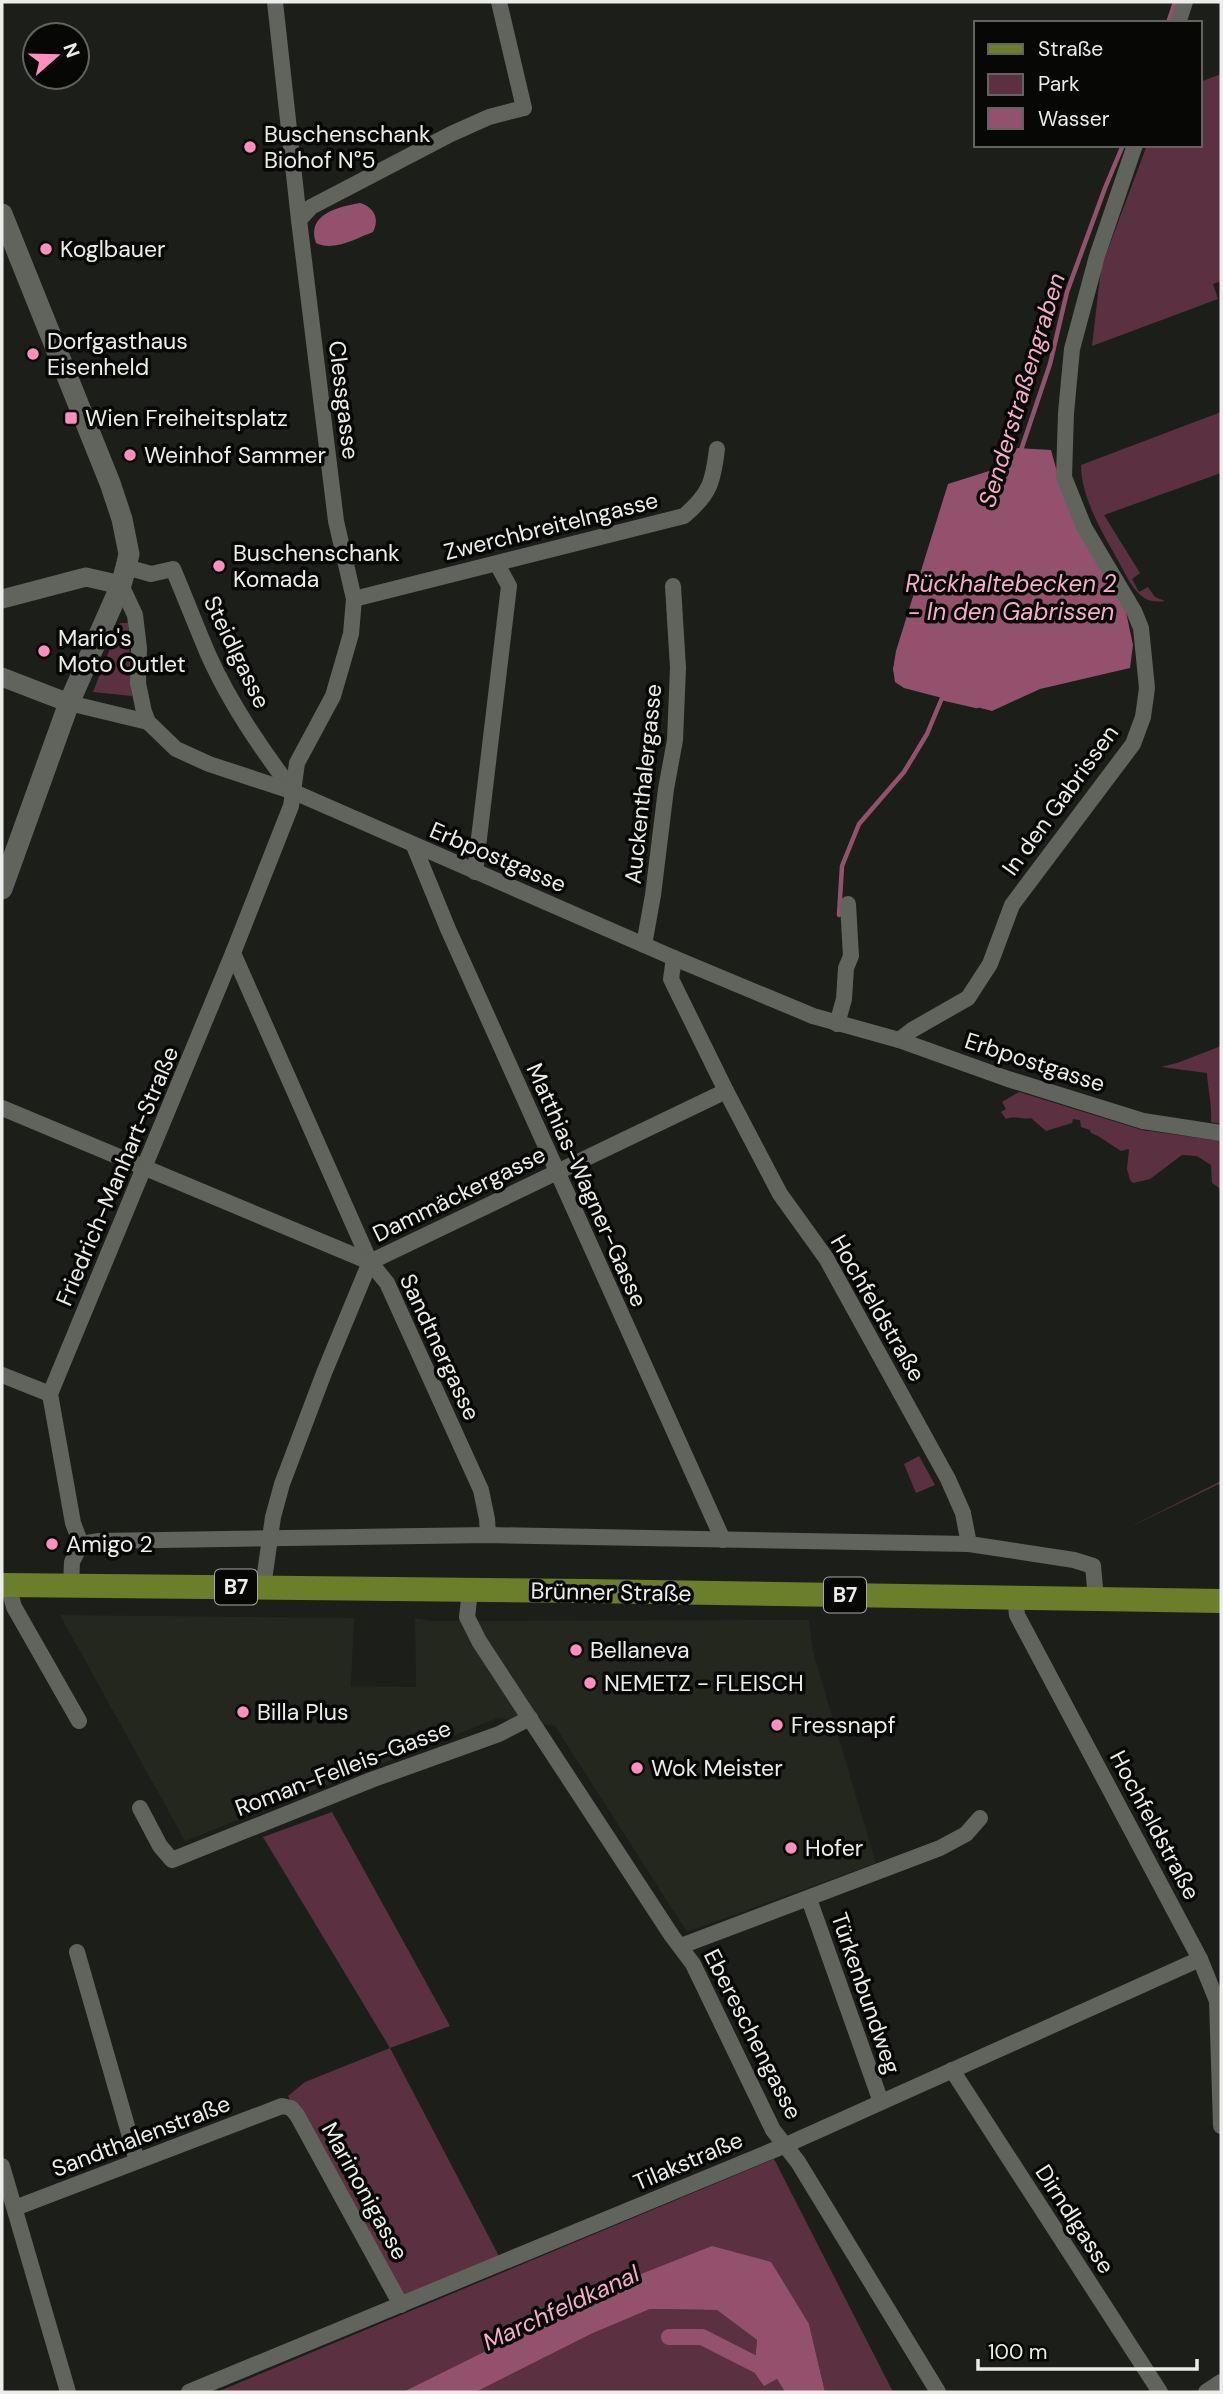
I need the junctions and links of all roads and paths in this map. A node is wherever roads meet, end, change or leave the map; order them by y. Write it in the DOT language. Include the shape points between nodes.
graph roads {
  1 [pos="275,2"];
  2 [pos="499,2"];
  3 [pos="1185,2"];
  4 [pos="1179,21"];
  5 [pos="1134,147"];
  6 [pos="2,215"];
  7 [pos="299,220"];
  8 [pos="718,449"];
  9 [pos="497,564"];
  10 [pos="124,576"];
  11 [pos="673,586"];
  12 [pos="354,598"];
  13 [pos="2,599"];
  14 [pos="2,677"];
  15 [pos="69,703"];
  16 [pos="148,722"];
  17 [pos="294,792"];
  18 [pos="414,846"];
  19 [pos="475,872"];
  20 [pos="2,889"];
  21 [pos="848,904"];
  22 [pos="644,945"];
  23 [pos="233,953"];
  24 [pos="674,958"];
  25 [pos="837,1024"];
  26 [pos="900,1040"];
  27 [pos="726,1091"];
  28 [pos="2,1108"];
  29 [pos="1221,1133"];
  30 [pos="146,1168"];
  31 [pos="557,1172"];
  32 [pos="370,1262"];
  33 [pos="2,1374"];
  34 [pos="51,1394"];
  35 [pos="488,1535"];
  36 [pos="270,1539"];
  37 [pos="723,1540"];
  38 [pos="81,1544"];
  39 [pos="969,1544"];
  40 [pos="5,1585"];
  41 [pos="71,1586"];
  42 [pos="263,1587"];
  43 [pos="470,1591"];
  44 [pos="1015,1597"];
  45 [pos="1096,1598"];
  46 [pos="1221,1601"];
  47 [pos="530,1718"];
  48 [pos="79,1721"];
  49 [pos="140,1808"];
  50 [pos="980,1818"];
  51 [pos="809,1899"];
  52 [pos="681,1946"];
  53 [pos="77,1952"];
  54 [pos="1200,1959"];
  55 [pos="953,2070"];
  56 [pos="881,2102"];
  57 [pos="282,2106"];
  58 [pos="1221,2126"];
  59 [pos="786,2145"];
  60 [pos="137,2161"];
  61 [pos="2,2166"];
  62 [pos="15,2208"];
  63 [pos="401,2305"];
  64 [pos="1221,2382"];
  65 [pos="68,2392"];
  66 [pos="188,2392"];
  67 [pos="938,2392"];
  68 [pos="1160,2392"];
  69 [pos="1206,2392"];
  1 -- 7 [label="street, Clessgasse"];
  2 -- 7 [label="street" via="524,108 451,134 311,207"];
  3 -- 4 [label="street"];
  5 -- 26 [label="street, In den Gabrissen" via="1097,256 1072,349 1064,477 1084,527 1141,628 1147,688 1143,717 1133,744 1012,905 990,964 968,998"];
  6 -- 10 [label="main road" via="110,483 129,554"];
  7 -- 12 [label="street, Clessgasse" via="336,520"];
  8 -- 9 [label="street, Zwerchbreitelngasse" via="713,481 684,516"];
  9 -- 12 [label="street, Zwerchbreitelngasse"];
  9 -- 19 [label="street" via="509,586"];
  10 -- 13 [label="street" via="86,577"];
  10 -- 15 [label="main road"];
  10 -- 16 [label="street" via="135,615 138,683"];
  10 -- 17 [label="street, Steidlgasse" via="173,569 227,692"];
  11 -- 22 [label="street, Auckenthalergasse" via="678,668 675,740"];
  12 -- 17 [label="street, Clessgasse" via="351,634 333,696 297,763"];
  14 -- 15 [label="street"];
  15 -- 16 [label="street"];
  15 -- 20 [label="main road"];
  16 -- 17 [label="street, Erbpostgasse" via="176,750"];
  17 -- 18 [label="street, Erbpostgasse"];
  17 -- 23 [label="street, Friedrich-Manhart-Straße"];
  18 -- 19 [label="street, Erbpostgasse"];
  18 -- 31 [label="street, Matthias-Wagner-Gasse"];
  19 -- 22 [label="street, Erbpostgasse"];
  21 -- 25 [label="street" via="851,956"];
  22 -- 24 [label="street, Erbpostgasse"];
  23 -- 30 [label="street, Friedrich-Manhart-Straße"];
  23 -- 32 [label="street, Sandtnergasse"];
  24 -- 25 [label="street, Erbpostgasse"];
  24 -- 27 [label="street, Hochfeldstraße" via="671,979"];
  25 -- 26 [label="street, Erbpostgasse"];
  26 -- 29 [label="street, Erbpostgasse" via="1143,1121"];
  27 -- 31 [label="street, Dammäckergasse"];
  27 -- 39 [label="street, Hochfeldstraße" via="780,1194 826,1258 948,1479 963,1513"];
  28 -- 30 [label="street"];
  30 -- 32 [label="street"];
  30 -- 34 [label="street, Friedrich-Manhart-Straße"];
  31 -- 32 [label="street, Dammäckergasse"];
  31 -- 37 [label="street, Matthias-Wagner-Gasse"];
  32 -- 35 [label="street, Sandtnergasse" via="387,1283 481,1490"];
  32 -- 36 [label="street, Dammäckergasse" via="282,1484"];
  33 -- 34 [label="street"];
  34 -- 38 [label="street" via="73,1523"];
  35 -- 36 [label="street"];
  35 -- 37 [label="street"];
  36 -- 38 [label="street"];
  36 -- 42 [label="street, Dammäckergasse"];
  37 -- 39 [label="street"];
  38 -- 41 [label="street" via="72,1562"];
  39 -- 45 [label="street" via="1093,1566"];
  40 -- 41 [label="main road, Brünner Straße / B7"];
  40 -- 48 [label="street"];
  41 -- 42 [label="main road, Brünner Straße / B7"];
  42 -- 43 [label="main road, Brünner Straße / B7"];
  43 -- 44 [label="main road, Brünner Straße / B7"];
  43 -- 47 [label="street, Ebereschengasse" via="466,1614 470,1625"];
  44 -- 45 [label="main road, Brünner Straße / B7"];
  44 -- 54 [label="street, Hochfeldstraße" via="1017,1615"];
  45 -- 46 [label="main road, Brünner Straße / B7"];
  47 -- 49 [label="street, Roman-Felleis-Gasse" via="172,1860"];
  47 -- 52 [label="street, Ebereschengasse"];
  50 -- 51 [label="street" via="966,1834 940,1848"];
  51 -- 52 [label="street"];
  51 -- 56 [label="street, Türkenbundweg"];
  52 -- 59 [label="street, Ebereschengasse" via="774,2130"];
  53 -- 60 [label="street"];
  54 -- 55 [label="street, Tilakstraße"];
  54 -- 58 [label="street, Hochfeldstraße" via="1217,2001"];
  55 -- 56 [label="street, Tilakstraße"];
  55 -- 68 [label="street, Dirndlgasse"];
  56 -- 59 [label="street, Tilakstraße"];
  57 -- 60 [label="street, Sandthalenstraße"];
  57 -- 63 [label="street, Marinonigasse" via="297,2115"];
  59 -- 63 [label="street, Tilakstraße"];
  59 -- 67 [label="street, Ebereschengasse"];
  60 -- 62 [label="street, Sandthalenstraße"];
  61 -- 62 [label="street"];
  62 -- 65 [label="street"];
  63 -- 66 [label="street, Tilakstraße"];
  64 -- 69 [label="street"];
}
